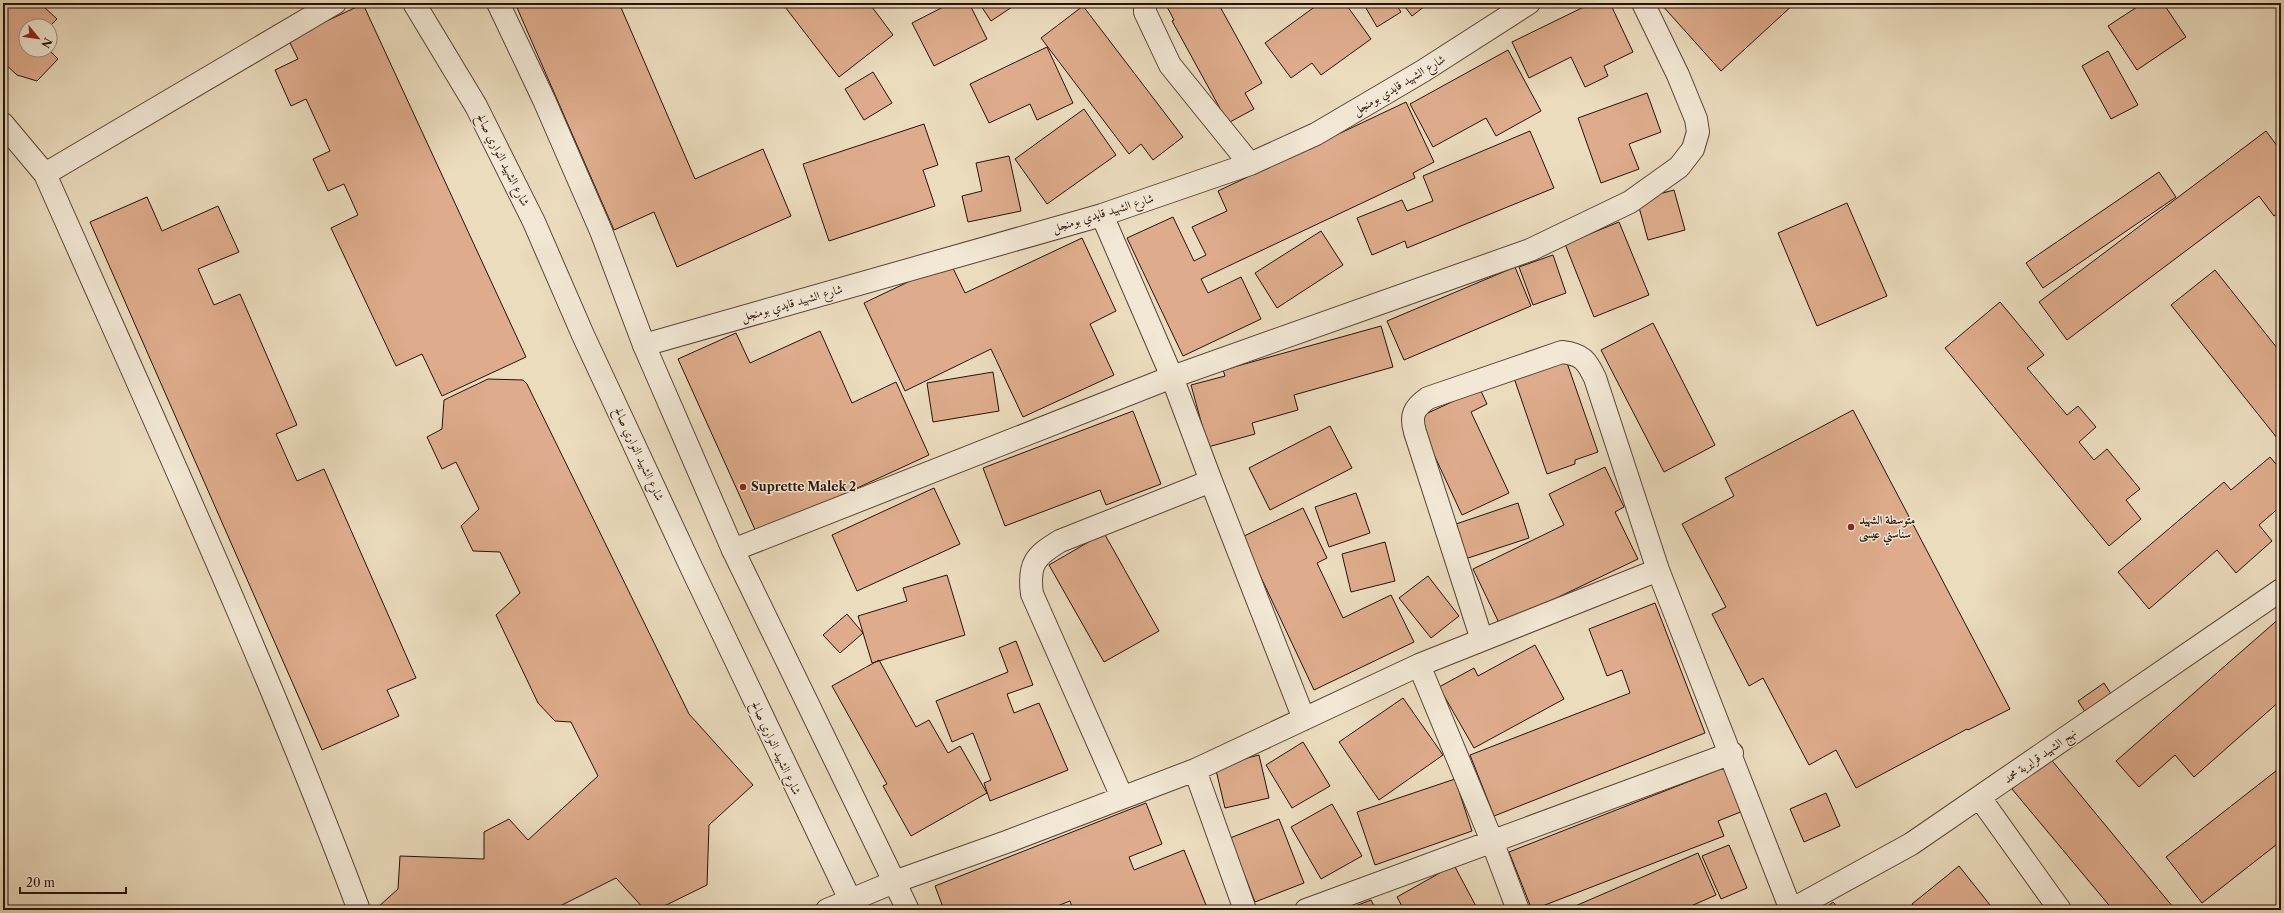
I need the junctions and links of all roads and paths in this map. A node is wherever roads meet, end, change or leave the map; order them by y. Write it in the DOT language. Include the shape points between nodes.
graph roads {
  1 [pos="335,3"];
  2 [pos="414,3"];
  3 [pos="498,3"];
  4 [pos="1145,3"];
  5 [pos="1529,3"];
  6 [pos="1643,3"];
  7 [pos="3,124"];
  8 [pos="1250,164"];
  9 [pos="45,174"];
  10 [pos="1102,214"];
  11 [pos="644,345"];
  12 [pos="1172,377"];
  13 [pos="1211,481"];
  14 [pos="733,550"];
  15 [pos="1658,570"];
  16 [pos="2281,590"];
  17 [pos="1482,640"];
  18 [pos="1419,665"];
  19 [pos="1304,719"];
  20 [pos="1732,753"];
  21 [pos="1195,770"];
  22 [pos="1122,797"];
  23 [pos="1980,798"];
  24 [pos="1492,841"];
  25 [pos="894,882"];
  26 [pos="852,906"];
  27 [pos="359,910"];
  28 [pos="827,910"];
  29 [pos="908,910"];
  30 [pos="1245,910"];
  31 [pos="1306,910"];
  32 [pos="1518,910"];
  33 [pos="1791,910"];
  34 [pos="2060,910"];
  1 -- 9 [label="street"];
  2 -- 26 [label="street, شارع الشهيد النواري صالح" via="476,106 534,222 583,335"];
  3 -- 11 [label="street" via="544,100 597,224"];
  4 -- 8 [label="street" via="1145,12 1170,65"];
  5 -- 8 [label="street, شارع الشهيد قايدي بومنجل" via="1423,71 1316,134"];
  6 -- 12 [label="street" via="1696,119 1697,141 1679,167 1630,202 1530,250"];
  7 -- 9 [label="street"];
  8 -- 10 [label="street, شارع الشهيد قايدي بومنجل"];
  9 -- 27 [label="street" via="214,554"];
  10 -- 11 [label="street, شارع الشهيد قايدي بومنجل"];
  10 -- 12 [label="street"];
  11 -- 14 [label="street"];
  12 -- 13 [label="street"];
  12 -- 14 [label="street"];
  13 -- 19 [label="street"];
  13 -- 22 [label="street" via="1060,542 1042,552 1033,564 1030,577 1032,594"];
  14 -- 25 [label="street"];
  15 -- 17 [label="street"];
  15 -- 17 [label="street" via="1595,378 1582,357 1562,352 1428,398 1418,405 1412,421"];
  15 -- 20 [label="street"];
  16 -- 23 [label="street, نهج الشهيد قرايرية محمد"];
  17 -- 18 [label="street"];
  18 -- 19 [label="street"];
  18 -- 24 [label="street"];
  19 -- 21 [label="street"];
  20 -- 24 [label="street"];
  20 -- 33 [label="street"];
  21 -- 22 [label="street"];
  21 -- 30 [label="street"];
  22 -- 25 [label="street"];
  23 -- 33 [label="street, نهج الشهيد قرايرية محمد" via="1911,844"];
  23 -- 34 [label="street"];
  24 -- 31 [label="street"];
  24 -- 32 [label="street"];
  25 -- 26 [label="street"];
  25 -- 29 [label="street"];
  26 -- 28 [label="street"];
}
